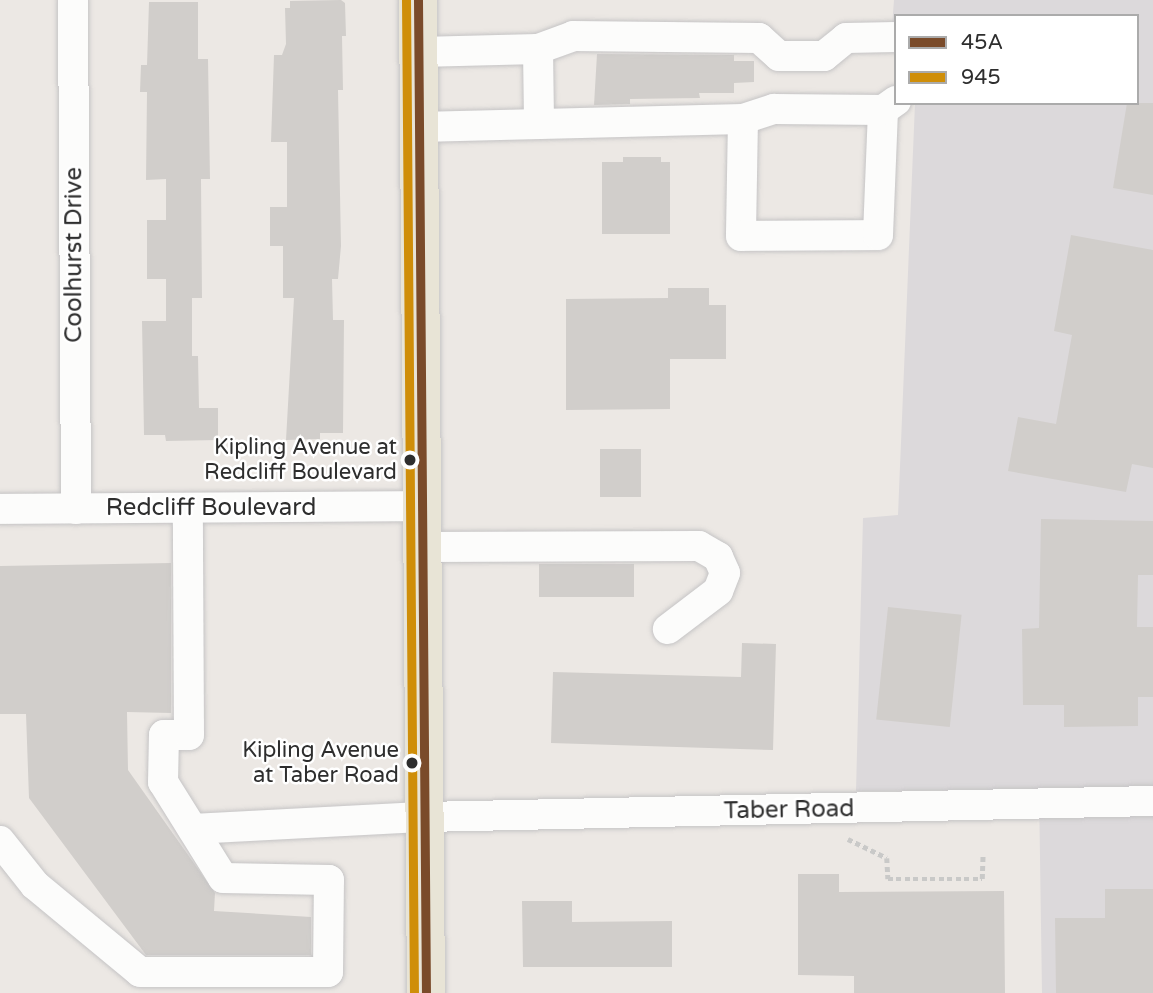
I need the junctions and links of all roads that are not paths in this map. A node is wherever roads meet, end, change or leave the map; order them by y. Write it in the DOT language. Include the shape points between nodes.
graph roads {
  1 [pos="73,0"];
  2 [pos="418,0"];
  3 [pos="894,37"];
  4 [pos="538,49"];
  5 [pos="419,52"];
  6 [pos="889,105"];
  7 [pos="743,119"];
  8 [pos="539,124"];
  9 [pos="419,127"];
  10 [pos="422,506"];
  11 [pos="0,509"];
  12 [pos="76,509"];
  13 [pos="188,510"];
  14 [pos="423,547"];
  15 [pos="668,629"];
  16 [pos="1153,801"];
  17 [pos="425,817"];
  18 [pos="193,829"];
  19 [pos="0,841"];
  20 [pos="426,993"];
  1 -- 12 [label="street, Coolhurst Drive"];
  2 -- 5 [label="main road"];
  3 -- 4 [label="street" via="846,38 824,56 779,56 758,38 573,36"];
  4 -- 5 [label="street"];
  4 -- 8 [label="street"];
  5 -- 9 [label="main road"];
  6 -- 7 [label="street" via="774,109"];
  6 -- 7 [label="street" via="878,235 741,236"];
  7 -- 8 [label="street"];
  8 -- 9 [label="street"];
  9 -- 10 [label="main road"];
  10 -- 13 [label="street, Redcliff Boulevard"];
  10 -- 14 [label="main road"];
  11 -- 12 [label="street, Redcliff Boulevard"];
  12 -- 13 [label="street, Redcliff Boulevard"];
  13 -- 18 [label="street" via="189,735 164,735 163,782"];
  14 -- 15 [label="street" via="699,546 718,557 724,573 718,591"];
  14 -- 17 [label="main road"];
  16 -- 17 [label="street, Taber Road"];
  17 -- 18 [label="street, Taber Road"];
  17 -- 20 [label="main road"];
  18 -- 19 [label="street" via="223,878 329,880 328,972 140,972 35,884"];
}
